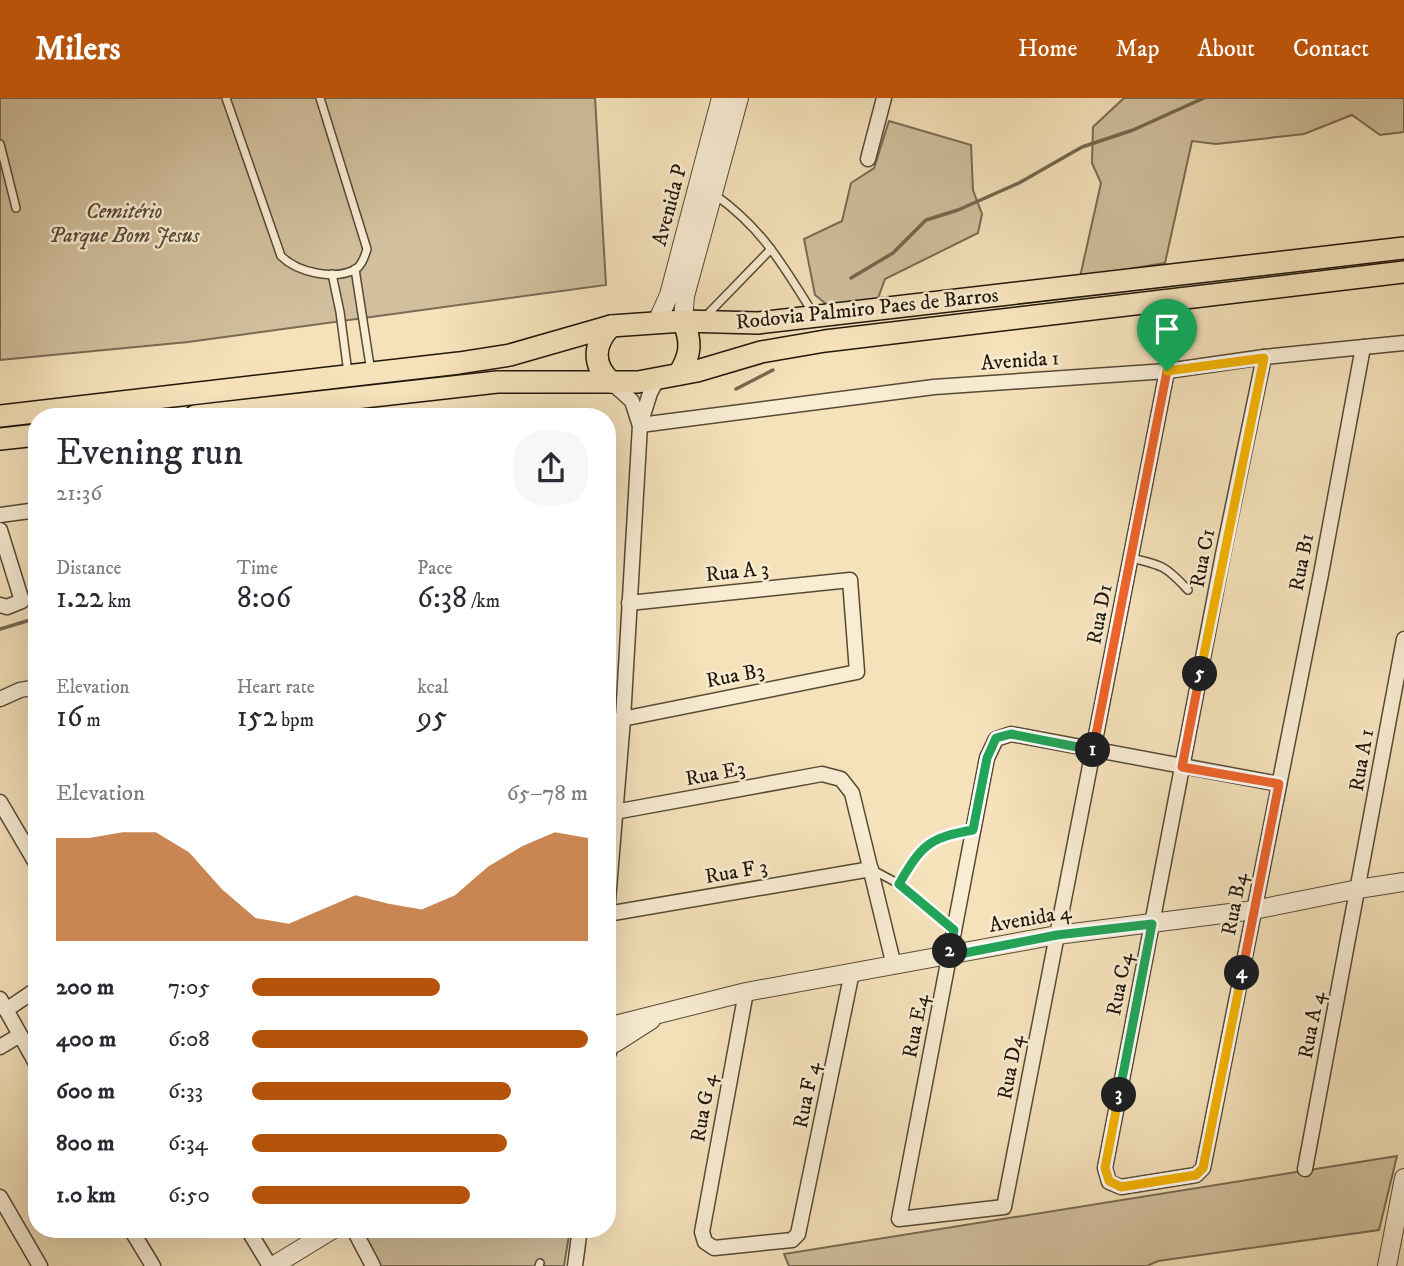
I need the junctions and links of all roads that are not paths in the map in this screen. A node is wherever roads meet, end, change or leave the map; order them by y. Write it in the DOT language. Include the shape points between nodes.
graph roads {
  1 [pos="226,98"];
  2 [pos="320,98"];
  3 [pos="721,98"];
  4 [pos="739,98"];
  5 [pos="884,98"];
  6 [pos="0,144"];
  7 [pos="867,159"];
  8 [pos="705,191"];
  9 [pos="16,208"];
  10 [pos="771,248"];
  11 [pos="1404,248"];
  12 [pos="355,269"];
  13 [pos="1404,272"];
  14 [pos="332,274"];
  15 [pos="1170,300"];
  16 [pos="815,317"];
  17 [pos="692,321"];
  18 [pos="657,322"];
  19 [pos="611,326"];
  20 [pos="1404,343"];
  21 [pos="1363,347"];
  22 [pos="1264,358"];
  23 [pos="1167,371"];
  24 [pos="371,373"];
  25 [pos="679,374"];
  26 [pos="348,375"];
  27 [pos="658,378"];
  28 [pos="611,383"];
  29 [pos="68,408"];
  30 [pos="302,408"];
  31 [pos="28,413"];
  32 [pos="0,416"];
  33 [pos="640,425"];
  34 [pos="28,436"];
  35 [pos="0,439"];
  36 [pos="28,511"];
  37 [pos="0,515"];
  38 [pos="0,530"];
  39 [pos="1131,558"];
  40 [pos="1188,590"];
  41 [pos="629,603"];
  42 [pos="0,605"];
  43 [pos="1404,639"];
  44 [pos="856,672"];
  45 [pos="28,689"];
  46 [pos="0,699"];
  47 [pos="623,719"];
  48 [pos="616,720"];
  49 [pos="1093,751"];
  50 [pos="1182,767"];
  51 [pos="616,774"];
  52 [pos="1279,784"];
  53 [pos="0,802"];
  54 [pos="616,812"];
  55 [pos="973,830"];
  56 [pos="28,850"];
  57 [pos="871,869"];
  58 [pos="1404,882"];
  59 [pos="899,884"];
  60 [pos="1358,889"];
  61 [pos="1254,910"];
  62 [pos="616,912"];
  63 [pos="1152,924"];
  64 [pos="954,930"];
  65 [pos="1057,935"];
  66 [pos="949,956"];
  67 [pos="894,966"];
  68 [pos="852,972"];
  69 [pos="746,992"];
  70 [pos="28,993"];
  71 [pos="3,1004"];
  72 [pos="20,1035"];
  73 [pos="616,1039"];
  74 [pos="0,1047"];
  75 [pos="28,1049"];
  76 [pos="1105,1168"];
  77 [pos="1305,1169"];
  78 [pos="1404,1178"];
  79 [pos="0,1197"];
  80 [pos="899,1219"];
  81 [pos="702,1232"];
  82 [pos="137,1238"];
  83 [pos="253,1238"];
  84 [pos="318,1238"];
  85 [pos="358,1238"];
  86 [pos="579,1238"];
  87 [pos="40,1266"];
  88 [pos="153,1266"];
  89 [pos="271,1266"];
  90 [pos="373,1266"];
  91 [pos="575,1266"];
  92 [pos="1387,1266"];
  1 -- 14 [label="lane" via="281,256 305,271"];
  2 -- 12 [label="lane" via="367,250"];
  3 -- 8 [label="street, Avenida P"];
  4 -- 8 [label="street, Avenida P"];
  5 -- 7 [label="street"];
  6 -- 9 [label="lane"];
  8 -- 10 [label="lane" via="754,227"];
  8 -- 17 [label="street, Avenida P" via="685,296"];
  8 -- 18 [label="street, Avenida P"];
  10 -- 16 [label="lane"];
  10 -- 17 [label="lane"];
  11 -- 16 [label="main road, Rodovia Palmiro Paes de Barros"];
  12 -- 14 [label="lane"];
  12 -- 24 [label="lane"];
  13 -- 15 [label="main road, Rodovia Palmiro Paes de Barros"];
  14 -- 26 [label="lane"];
  15 -- 23 [label="street, Rua D1"];
  15 -- 25 [label="main road, Rodovia Palmiro Paes de Barros" via="825,341"];
  16 -- 17 [label="main road, Rodovia Palmiro Paes de Barros" via="758,323"];
  17 -- 18 [label="main road, Rodovia Palmiro Paes de Barros"];
  17 -- 25 [label="main road" via="687,362"];
  18 -- 19 [label="main road, Rodovia Palmiro Paes de Barros"];
  19 -- 24 [label="main road, Rodovia Palmiro Paes de Barros" via="510,355"];
  19 -- 28 [label="main road" via="596,355"];
  20 -- 21 [label="street, Avenida 1"];
  21 -- 22 [label="street, Avenida 1"];
  21 -- 52 [label="street, Rua B1"];
  22 -- 23 [label="street, Avenida 1"];
  22 -- 50 [label="street, Rua C1"];
  23 -- 33 [label="street, Avenida 1" via="934,387"];
  23 -- 39 [label="street, Rua D1"];
  24 -- 26 [label="main road, Rodovia Palmiro Paes de Barros"];
  25 -- 27 [label="main road, Rodovia Palmiro Paes de Barros"];
  26 -- 29 [label="main road, Rodovia Palmiro Paes de Barros"];
  27 -- 28 [label="main road, Rodovia Palmiro Paes de Barros"];
  27 -- 33 [label="street"];
  28 -- 30 [label="main road, Rodovia Palmiro Paes de Barros" via="497,382"];
  28 -- 33 [label="street" via="628,395"];
  31 -- 32 [label="main road, Rodovia Palmiro Paes de Barros"];
  33 -- 41 [label="street"];
  34 -- 35 [label="main road"];
  36 -- 37 [label="street"];
  38 -- 42 [label="street" via="22,601"];
  39 -- 40 [label="lane" via="1161,565"];
  39 -- 49 [label="street, Rua D1"];
  41 -- 44 [label="street, Rua A 3" via="850,580"];
  41 -- 47 [label="street"];
  43 -- 60 [label="street, Rua A 1"];
  44 -- 47 [label="street, Rua B3"];
  45 -- 46 [label="street"];
  47 -- 48 [label="street, Rua B3"];
  47 -- 51 [label="street"];
  49 -- 50 [label="street"];
  49 -- 55 [label="street, Rua E4" via="1011,734 996,738 987,758"];
  49 -- 65 [label="street, Rua D1"];
  50 -- 52 [label="street"];
  50 -- 63 [label="street, Rua C4"];
  52 -- 61 [label="street, Rua B4"];
  53 -- 56 [label="street"];
  54 -- 57 [label="street, Rua E3" via="822,774 841,779 852,793"];
  55 -- 59 [label="lane" via="931,841"];
  55 -- 64 [label="street, Rua E4"];
  57 -- 59 [label="lane"];
  57 -- 62 [label="street, Rua F 3"];
  57 -- 67 [label="street"];
  58 -- 60 [label="street, Avenida 4"];
  59 -- 64 [label="lane"];
  60 -- 61 [label="street, Avenida 4"];
  60 -- 77 [label="street, Rua A 4"];
  61 -- 63 [label="street, Avenida 4"];
  61 -- 76 [label="street, Rua B4" via="1203,1168 1196,1175 1121,1187 1109,1181"];
  63 -- 65 [label="street, Avenida 4"];
  63 -- 76 [label="street, Rua C4"];
  64 -- 66 [label="street, Rua E4"];
  65 -- 66 [label="street, Avenida 4"];
  65 -- 80 [label="street, Rua D4" via="1004,1207"];
  66 -- 67 [label="street, Avenida 4"];
  66 -- 80 [label="street, Rua E4"];
  67 -- 68 [label="street, Avenida 4"];
  68 -- 69 [label="street, Avenida 4"];
  68 -- 81 [label="street, Rua F 4" via="798,1234 792,1240 714,1248 705,1242"];
  69 -- 73 [label="street, Avenida 4" via="666,1011"];
  69 -- 81 [label="street, Rua G 4"];
  70 -- 71 [label="street"];
  71 -- 72 [label="street"];
  72 -- 74 [label="street"];
  72 -- 75 [label="street"];
  78 -- 92 [label="street"];
  79 -- 87 [label="street"];
  82 -- 88 [label="street"];
  83 -- 89 [label="street"];
  84 -- 89 [label="street"];
  85 -- 90 [label="street"];
  86 -- 91 [label="street"];
}
